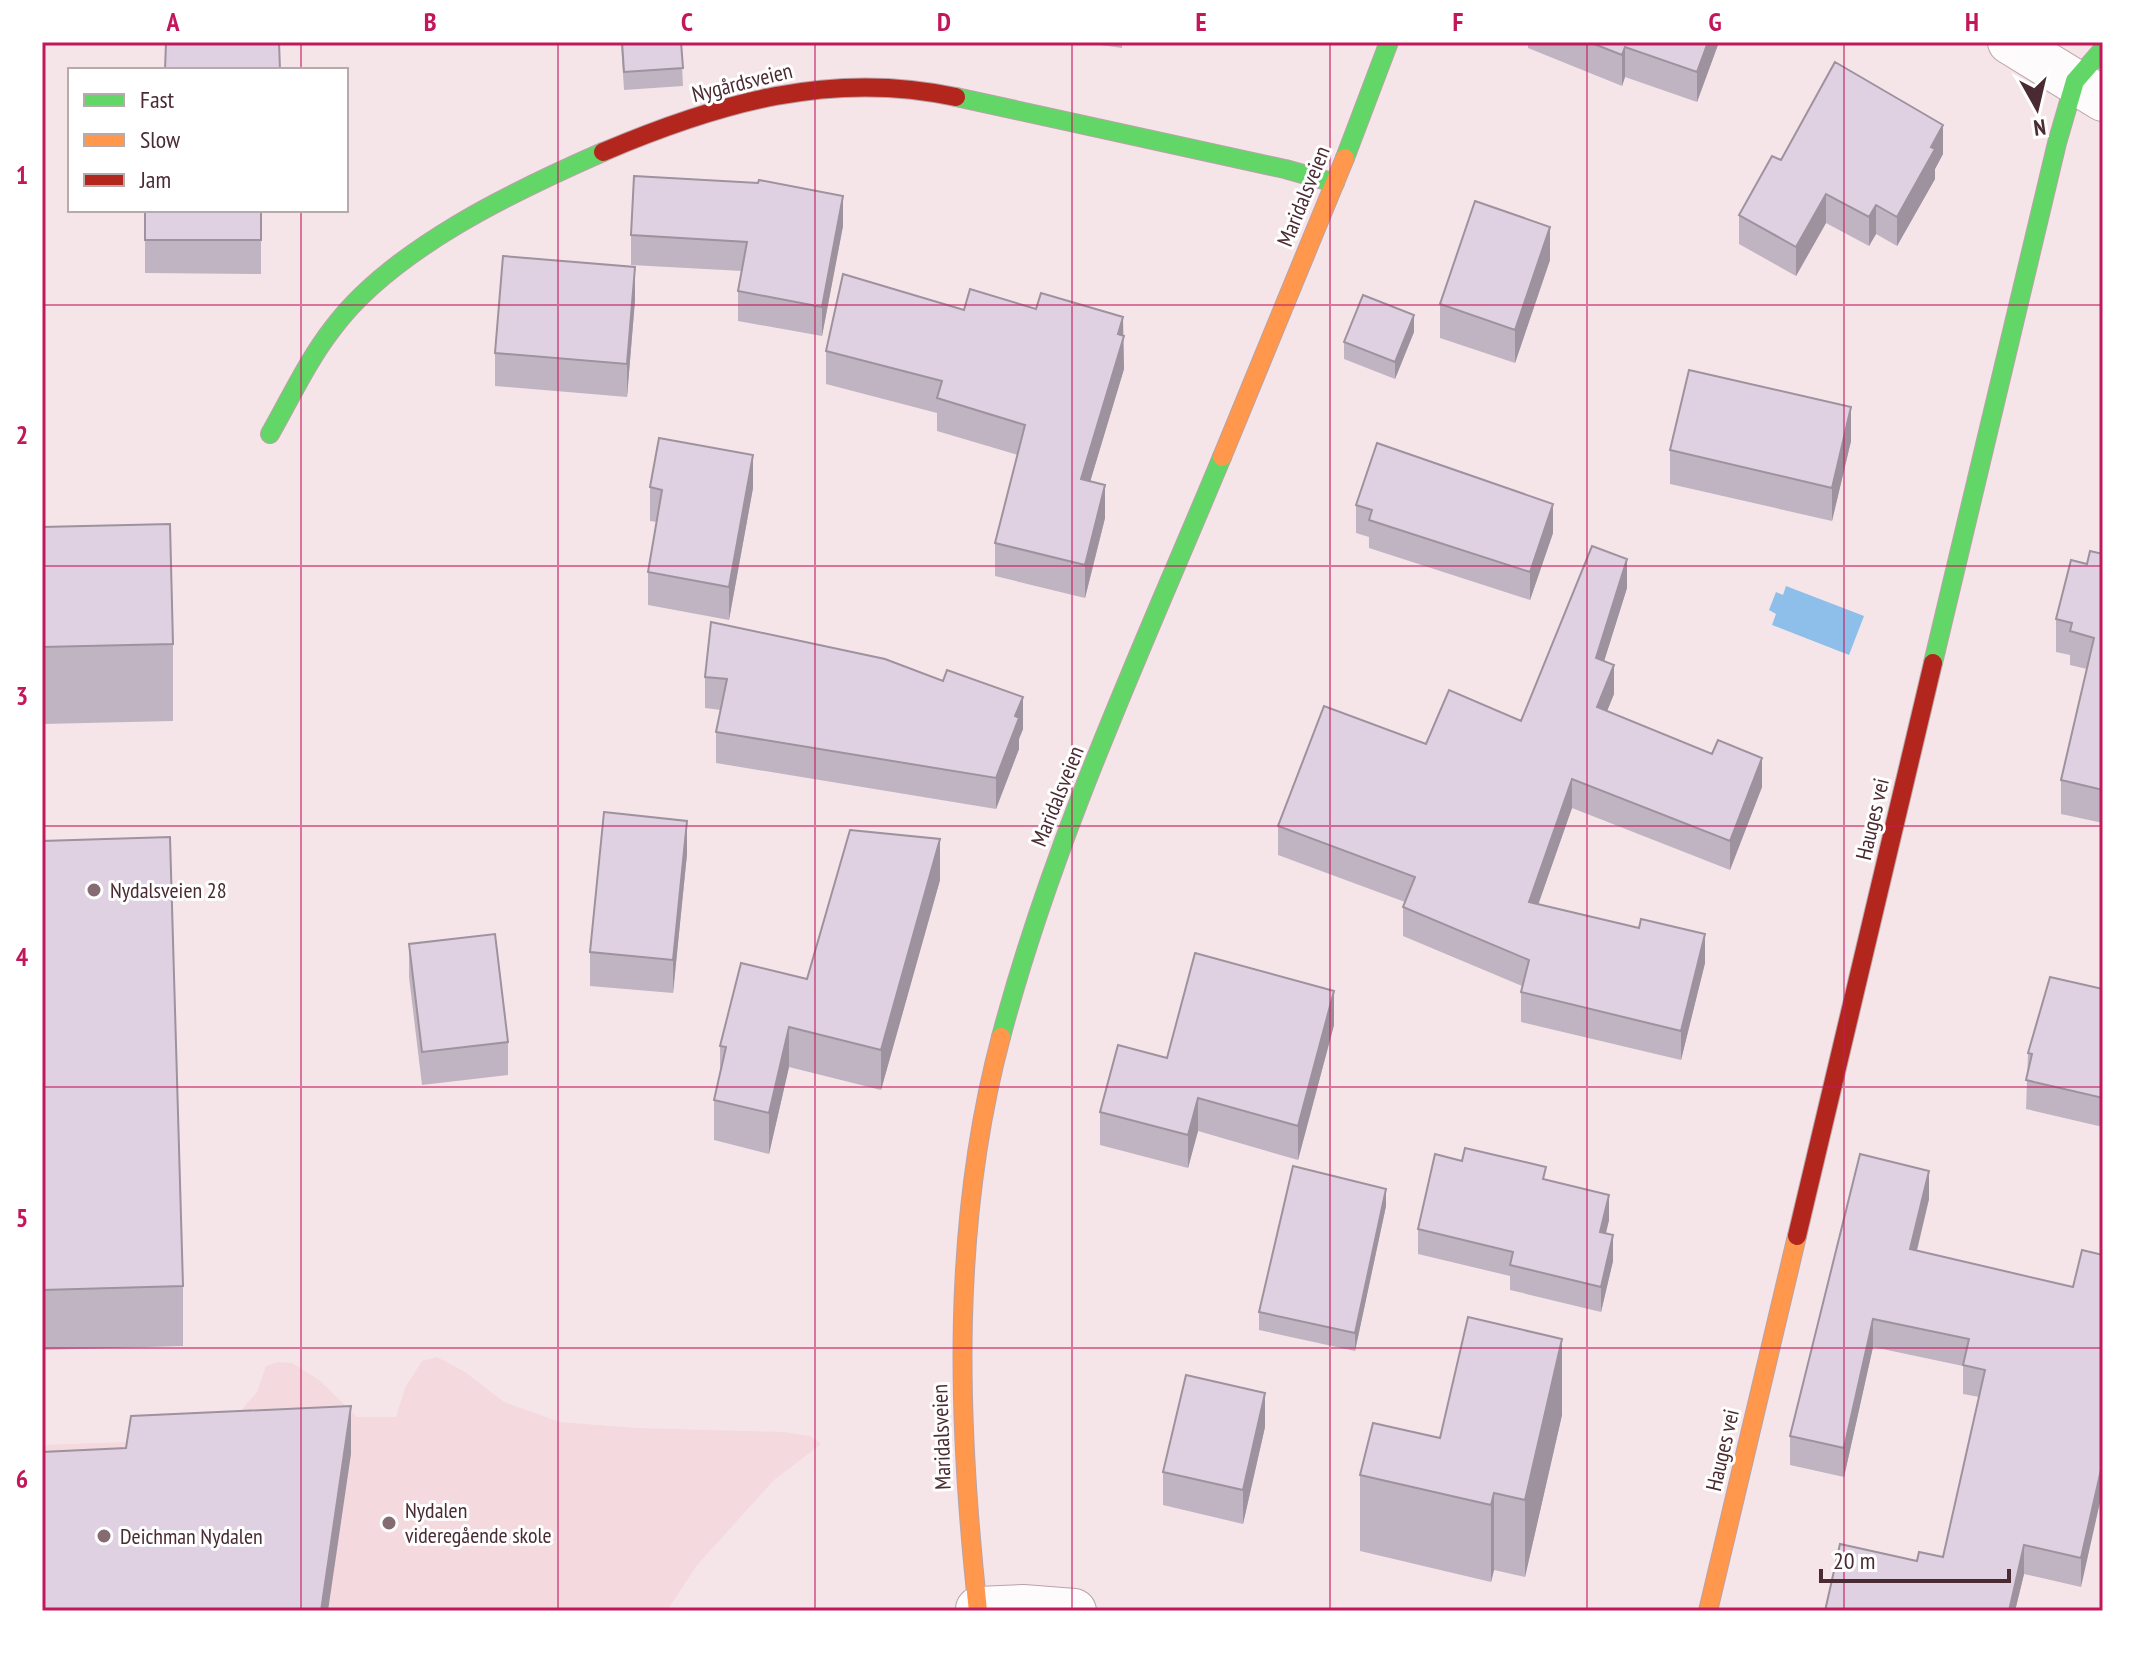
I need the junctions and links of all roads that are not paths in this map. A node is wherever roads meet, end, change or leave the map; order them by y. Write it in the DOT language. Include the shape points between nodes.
graph roads {
  1 [pos="1389,42"];
  2 [pos="2010,42"];
  3 [pos="2103,49"];
  4 [pos="2089,90"];
  5 [pos="1335,183"];
  6 [pos="270,434"];
  7 [pos="978,1610"];
  8 [pos="1074,1611"];
  9 [pos="1708,1611"];
  1 -- 5 [label="street, Maridalsveien"];
  2 -- 4 [label="street"];
  3 -- 4 [label="street, Hauges vei"];
  4 -- 9 [label="street, Hauges vei" via="2057,143"];
  5 -- 6 [label="street, Nygårdsveien" via="897,87 852,85 770,95 676,124 566,168 415,254 334,326"];
  5 -- 7 [label="street, Maridalsveien" via="1085,789 1013,991 986,1100 969,1208 964,1438"];
  7 -- 8 [label="street"];
}
